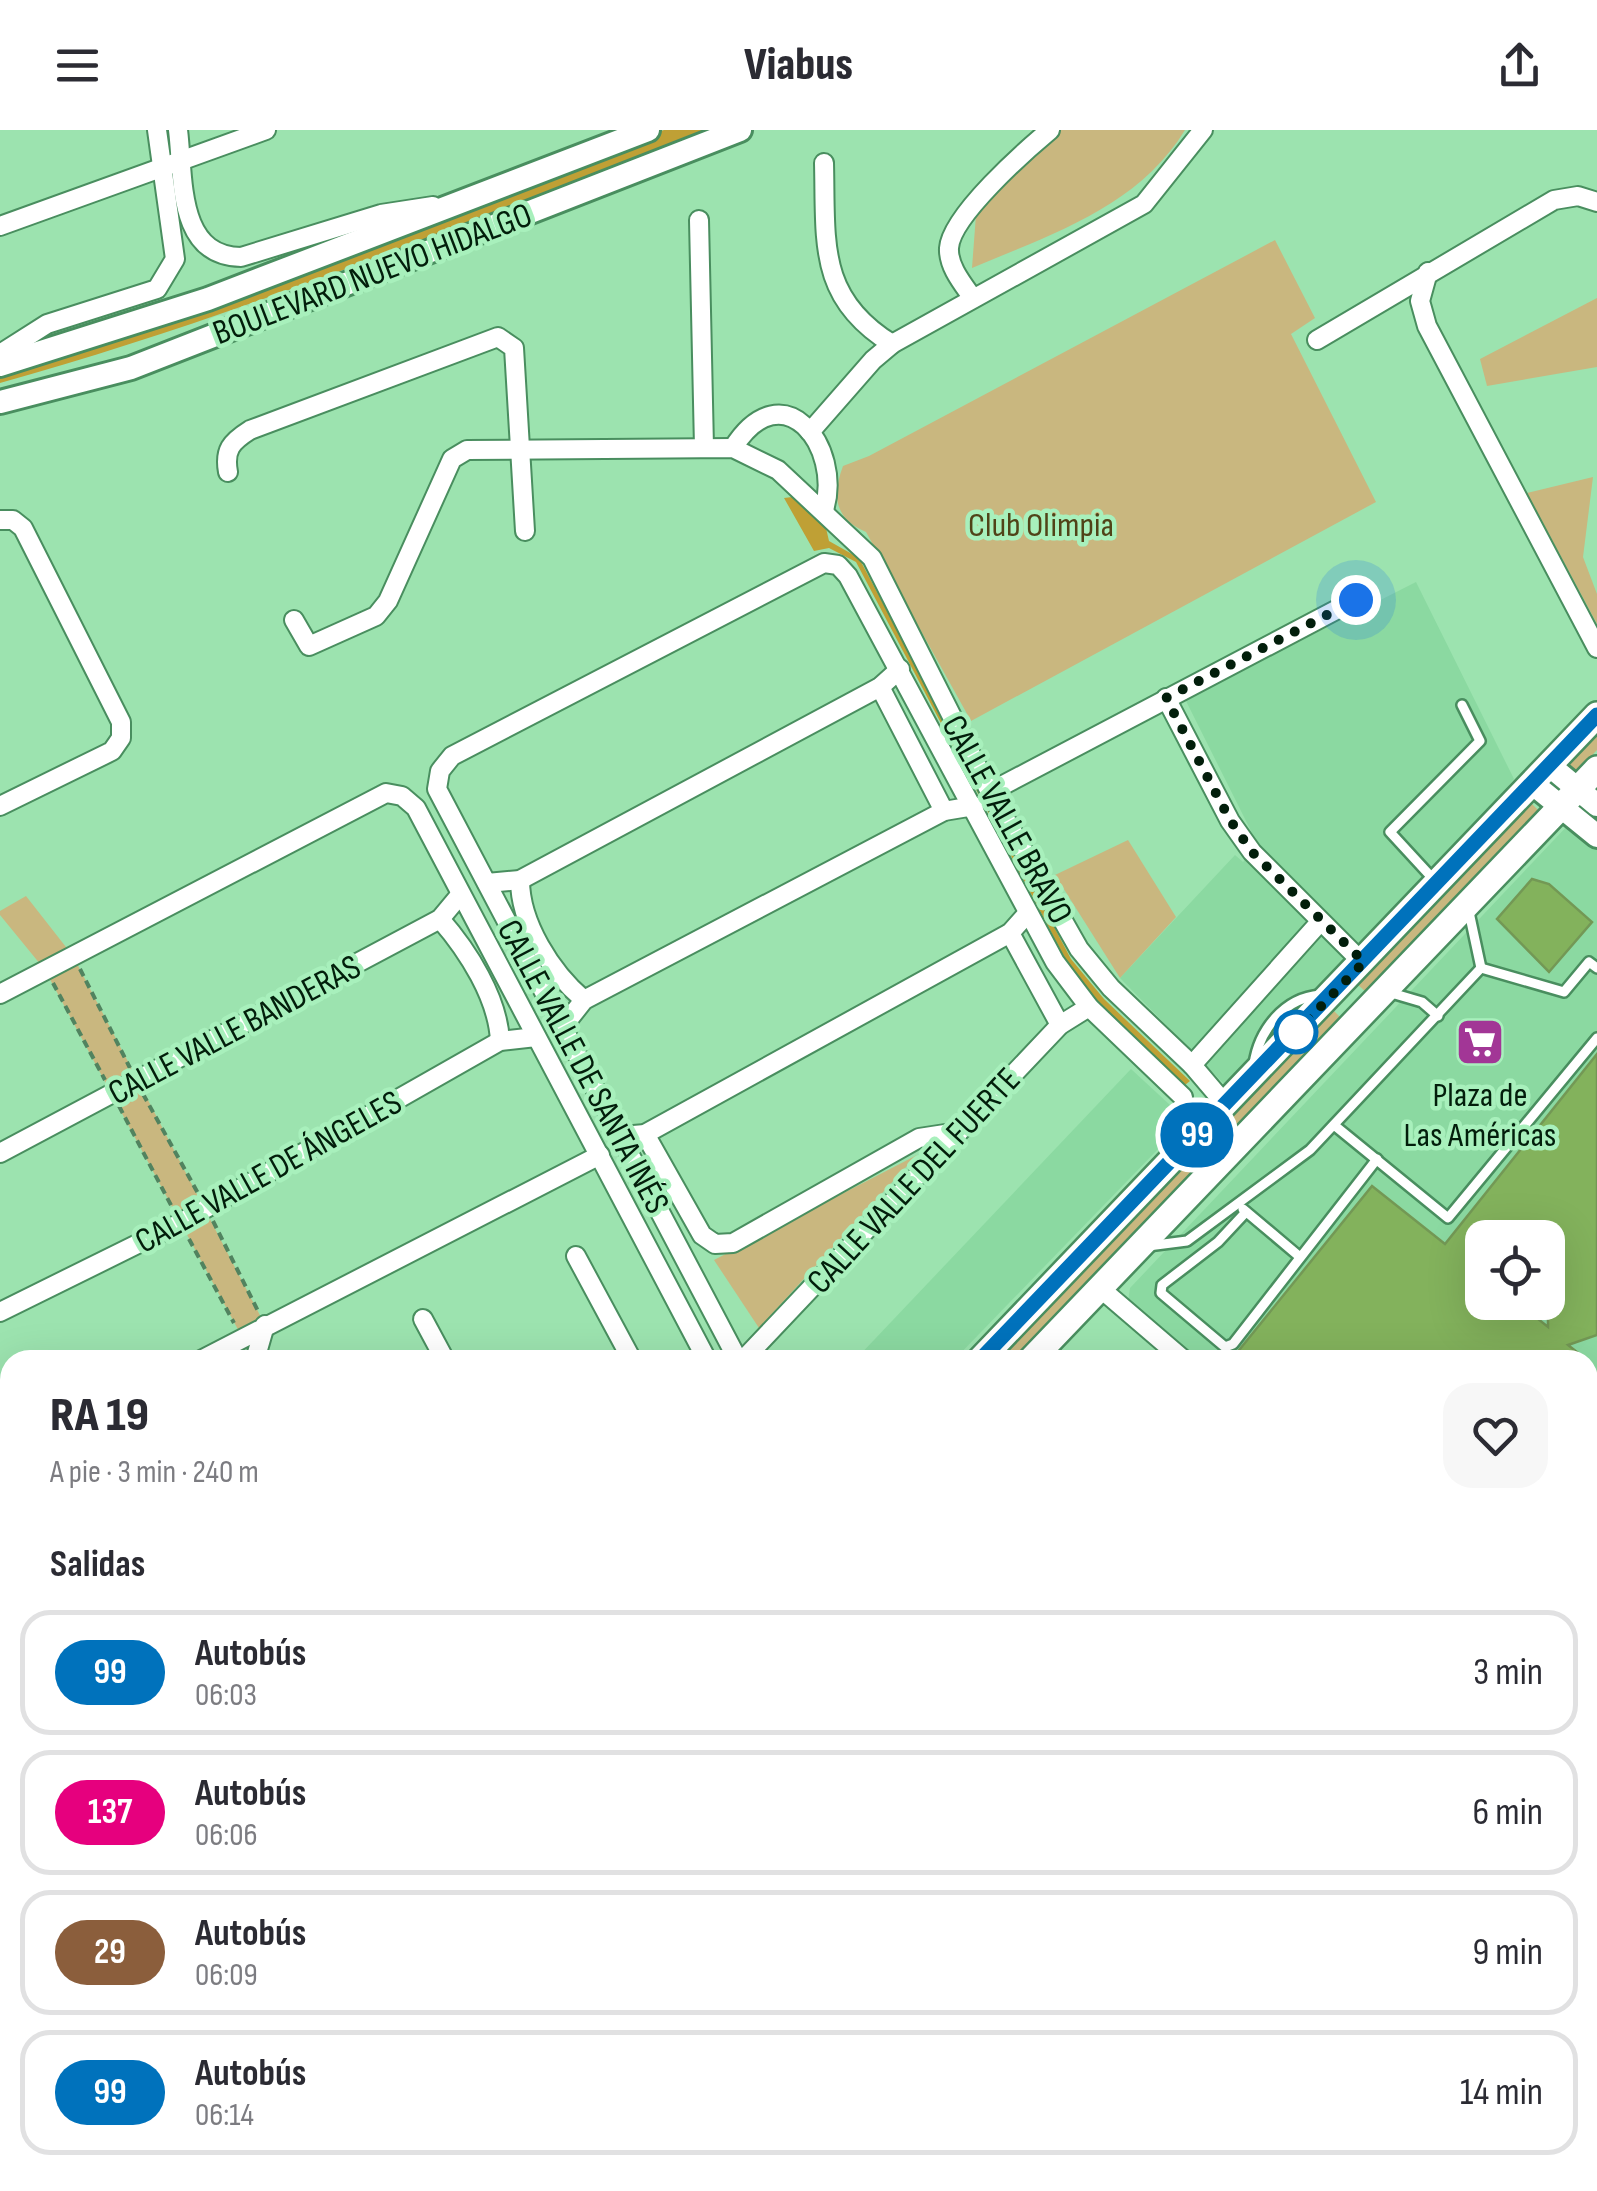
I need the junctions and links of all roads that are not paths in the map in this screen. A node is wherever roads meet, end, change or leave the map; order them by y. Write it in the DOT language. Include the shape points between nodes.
graph roads {
  1 [pos="157,130"];
  2 [pos="178,130"];
  3 [pos="266,130"];
  4 [pos="648,130"];
  5 [pos="740,130"];
  6 [pos="1050,130"];
  7 [pos="1203,130"];
  8 [pos="182,162"];
  9 [pos="824,163"];
  10 [pos="162,170"];
  11 [pos="468,200"];
  12 [pos="1597,202"];
  13 [pos="179,214"];
  14 [pos="699,220"];
  15 [pos="0,226"];
  16 [pos="1428,272"];
  17 [pos="972,297"];
  18 [pos="1317,340"];
  19 [pos="892,344"];
  20 [pos="0,354"];
  21 [pos="0,365"];
  22 [pos="0,402"];
  23 [pos="810,432"];
  24 [pos="704,446"];
  25 [pos="523,447"];
  26 [pos="732,448"];
  27 [pos="228,472"];
  28 [pos="824,510"];
  29 [pos="0,520"];
  30 [pos="525,531"];
  31 [pos="1356,600"];
  32 [pos="294,620"];
  33 [pos="1597,648"];
  34 [pos="900,669"];
  35 [pos="880,687"];
  36 [pos="1166,698"];
  37 [pos="1462,705"];
  38 [pos="1597,715"];
  39 [pos="1597,769"];
  40 [pos="440,771"];
  41 [pos="1541,775"];
  42 [pos="990,792"];
  43 [pos="1579,801"];
  44 [pos="0,806"];
  45 [pos="974,806"];
  46 [pos="944,810"];
  47 [pos="1597,836"];
  48 [pos="520,880"];
  49 [pos="487,883"];
  50 [pos="1438,884"];
  51 [pos="460,895"];
  52 [pos="1468,907"];
  53 [pos="1028,914"];
  54 [pos="440,919"];
  55 [pos="1320,922"];
  56 [pos="1010,933"];
  57 [pos="520,952"];
  58 [pos="1364,962"];
  59 [pos="498,963"];
  60 [pos="1481,968"];
  61 [pos="1597,968"];
  62 [pos="1335,992"];
  63 [pos="1386,992"];
  64 [pos="0,994"];
  65 [pos="584,1000"];
  66 [pos="1089,1007"];
  67 [pos="1364,1014"];
  68 [pos="1438,1016"];
  69 [pos="1060,1026"];
  70 [pos="561,1029"];
  71 [pos="536,1037"];
  72 [pos="1597,1038"];
  73 [pos="500,1041"];
  74 [pos="1192,1065"];
  75 [pos="1184,1097"];
  76 [pos="1226,1105"];
  77 [pos="1334,1125"];
  78 [pos="958,1132"];
  79 [pos="645,1134"];
  80 [pos="622,1136"];
  81 [pos="0,1153"];
  82 [pos="600,1155"];
  83 [pos="1377,1158"];
  84 [pos="1241,1208"];
  85 [pos="1139,1248"];
  86 [pos="576,1256"];
  87 [pos="1300,1257"];
  88 [pos="1100,1288"];
  89 [pos="0,1312"];
  90 [pos="423,1319"];
  91 [pos="266,1324"];
  92 [pos="220,1350"];
  93 [pos="258,1350"];
  94 [pos="440,1350"];
  95 [pos="627,1350"];
  96 [pos="701,1350"];
  97 [pos="736,1350"];
  98 [pos="751,1350"];
  99 [pos="990,1350"];
  100 [pos="1041,1350"];
  101 [pos="1172,1350"];
  1 -- 10 [label="street"];
  2 -- 8 [label="street"];
  3 -- 8 [label="street"];
  4 -- 11 [label="street, BOULEVARD NUEVO HIDALGO"];
  5 -- 22 [label="street, BOULEVARD NUEVO HIDALGO" via="130,368"];
  6 -- 17 [label="street" via="958,226 949,248"];
  7 -- 17 [label="street" via="1144,204"];
  8 -- 10 [label="street"];
  8 -- 13 [label="street"];
  9 -- 19 [label="street" via="832,281 846,307"];
  10 -- 13 [label="street"];
  10 -- 15 [label="street"];
  11 -- 13 [label="street" via="381,214 241,257 224,257 201,242"];
  11 -- 21 [label="street, BOULEVARD NUEVO HIDALGO" via="208,300"];
  12 -- 16 [label="street" via="1578,196 1554,200"];
  13 -- 20 [label="street" via="175,259 157,289 47,324"];
  14 -- 24 [label="street"];
  16 -- 18 [label="street"];
  16 -- 33 [label="street" via="1420,301 1427,326"];
  17 -- 19 [label="street"];
  19 -- 23 [label="street"];
  23 -- 26 [label="street" via="786,415 765,414 746,426"];
  23 -- 28 [label="street" via="823,452 830,491"];
  24 -- 25 [label="street"];
  24 -- 26 [label="street"];
  25 -- 27 [label="street" via="514,348 498,337 250,430 233,440 225,457"];
  25 -- 30 [label="street"];
  25 -- 32 [label="street" via="467,450 452,459 376,616 309,646"];
  26 -- 28 [label="street, CALLE VALLE BRAVO" via="778,470"];
  28 -- 42 [label="street, CALLE VALLE BRAVO" via="872,558"];
  29 -- 44 [label="street" via="22,528 121,722 122,738 112,751"];
  31 -- 36 [label="street"];
  34 -- 35 [label="street"];
  34 -- 40 [label="street, CALLE VALLE BRAVO" via="848,576 838,564 824,563 452,756"];
  34 -- 45 [label="street, CALLE VALLE BRAVO"];
  35 -- 46 [label="street"];
  35 -- 48 [label="street"];
  36 -- 42 [label="street"];
  36 -- 55 [label="street" via="1230,820"];
  37 -- 50 [label="lane" via="1480,741 1390,832"];
  38 -- 41 [label="main road"];
  39 -- 43 [label="main road"];
  40 -- 49 [label="street, CALLE VALLE DE SANTA INÉS" via="438,790"];
  41 -- 43 [label="street"];
  41 -- 50 [label="main road"];
  42 -- 74 [label="street, CALLE VALLE BRAVO" via="1079,948"];
  43 -- 47 [label="street"];
  43 -- 52 [label="main road"];
  45 -- 46 [label="street"];
  45 -- 53 [label="street, CALLE VALLE BRAVO"];
  46 -- 65 [label="street"];
  48 -- 49 [label="street"];
  48 -- 65 [label="street" via="528,919 561,980"];
  49 -- 57 [label="street, CALLE VALLE DE SANTA INÉS"];
  50 -- 58 [label="main road"];
  51 -- 54 [label="street, CALLE VALLE BANDERAS"];
  51 -- 59 [label="street, CALLE VALLE DE SANTA INÉS"];
  51 -- 64 [label="street, CALLE VALLE DE SANTA INÉS" via="416,808 386,793"];
  52 -- 60 [label="lane"];
  52 -- 63 [label="main road"];
  53 -- 56 [label="street"];
  53 -- 66 [label="street, CALLE VALLE BRAVO"];
  54 -- 73 [label="street" via="458,939 499,1017"];
  54 -- 81 [label="street, CALLE VALLE BANDERAS"];
  55 -- 58 [label="street"];
  55 -- 74 [label="street"];
  56 -- 69 [label="street"];
  56 -- 79 [label="street"];
  57 -- 59 [label="street"];
  57 -- 70 [label="street, CALLE VALLE DE SANTA INÉS"];
  58 -- 62 [label="main road"];
  59 -- 71 [label="street, CALLE VALLE DE SANTA INÉS"];
  60 -- 61 [label="lane" via="1564,992 1589,962"];
  60 -- 68 [label="lane"];
  62 -- 67 [label="main road"];
  62 -- 76 [label="main road"];
  63 -- 67 [label="main road"];
  63 -- 68 [label="lane" via="1422,1002"];
  65 -- 70 [label="street"];
  66 -- 69 [label="street, CALLE VALLE DEL FUERTE"];
  66 -- 75 [label="street, CALLE VALLE BRAVO"];
  67 -- 85 [label="main road"];
  68 -- 77 [label="lane"];
  69 -- 78 [label="street, CALLE VALLE DEL FUERTE"];
  70 -- 80 [label="street, CALLE VALLE DE SANTA INÉS"];
  71 -- 73 [label="street, CALLE VALLE DE ÁNGELES"];
  71 -- 82 [label="street, CALLE VALLE DE SANTA INÉS"];
  72 -- 83 [label="lane" via="1448,1218"];
  73 -- 89 [label="street, CALLE VALLE DE ÁNGELES" via="180,1223"];
  74 -- 76 [label="street, CALLE VALLE BRAVO"];
  76 -- 99 [label="main road"];
  77 -- 83 [label="lane"];
  77 -- 84 [label="lane"];
  78 -- 79 [label="street" via="919,1138 733,1243 715,1244 702,1235"];
  78 -- 98 [label="street, CALLE VALLE DEL FUERTE"];
  79 -- 80 [label="street"];
  80 -- 97 [label="street, CALLE VALLE DE SANTA INÉS"];
  82 -- 91 [label="street"];
  82 -- 96 [label="street, CALLE VALLE DE SANTA INÉS"];
  83 -- 87 [label="lane"];
  84 -- 85 [label="lane" via="1187,1240"];
  84 -- 87 [label="lane"];
  84 -- 87 [label="lane" via="1218,1242 1161,1292 1225,1347"];
  85 -- 88 [label="main road"];
  86 -- 95 [label="street"];
  88 -- 100 [label="main road"];
  88 -- 101 [label="street"];
  90 -- 94 [label="street"];
  91 -- 92 [label="street"];
  91 -- 93 [label="street"];
}
